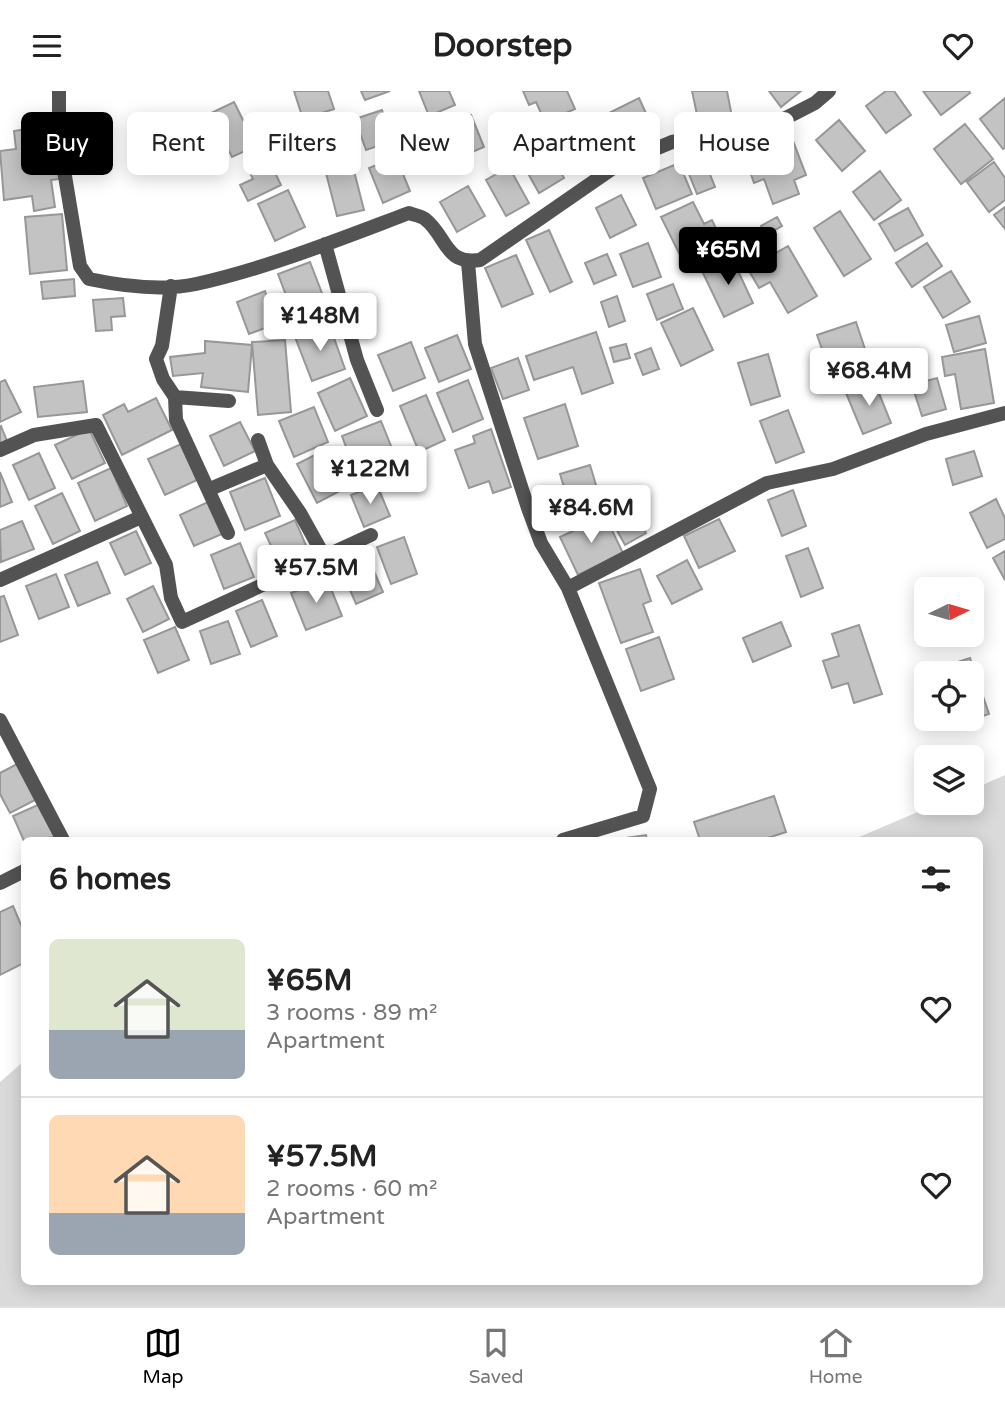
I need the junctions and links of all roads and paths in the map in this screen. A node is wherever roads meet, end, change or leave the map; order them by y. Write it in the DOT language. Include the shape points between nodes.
graph roads {
  1 [pos="59,91"];
  2 [pos="829,91"];
  3 [pos="325,244"];
  4 [pos="468,262"];
  5 [pos="171,286"];
  6 [pos="175,397"];
  7 [pos="229,401"];
  8 [pos="377,410"];
  9 [pos="1005,413"];
  10 [pos="257,440"];
  11 [pos="0,450"];
  12 [pos="267,465"];
  13 [pos="210,489"];
  14 [pos="142,517"];
  15 [pos="228,533"];
  16 [pos="371,535"];
  17 [pos="324,556"];
  18 [pos="0,580"];
  19 [pos="568,588"];
  20 [pos="0,720"];
  21 [pos="6,743"];
  22 [pos="61,837"];
  23 [pos="573,837"];
  24 [pos="21,872"];
  25 [pos="0,883"];
  1 -- 5 [label="street" via="59,140 80,265 89,279"];
  2 -- 4 [label="street" via="776,123 671,142 619,164 480,260"];
  3 -- 4 [label="street" via="410,212 426,220 452,254"];
  3 -- 5 [label="street" via="195,284"];
  3 -- 8 [label="street" via="357,360"];
  4 -- 19 [label="street" via="482,374 541,543"];
  5 -- 6 [label="street" via="156,359"];
  6 -- 7 [label="street"];
  6 -- 13 [label="street" via="176,420"];
  9 -- 19 [label="street" via="926,434 834,469 767,483"];
  10 -- 12 [label="street"];
  11 -- 14 [label="street" via="34,435 96,425"];
  12 -- 13 [label="street"];
  12 -- 17 [label="street"];
  13 -- 15 [label="street"];
  14 -- 17 [label="street" via="166,565 171,598 182,622"];
  14 -- 18 [label="street"];
  16 -- 17 [label="street"];
  19 -- 23 [label="street" via="650,789 643,816"];
  20 -- 21 [label="street"];
  21 -- 22 [label="street"];
  24 -- 25 [label="street"];
}
